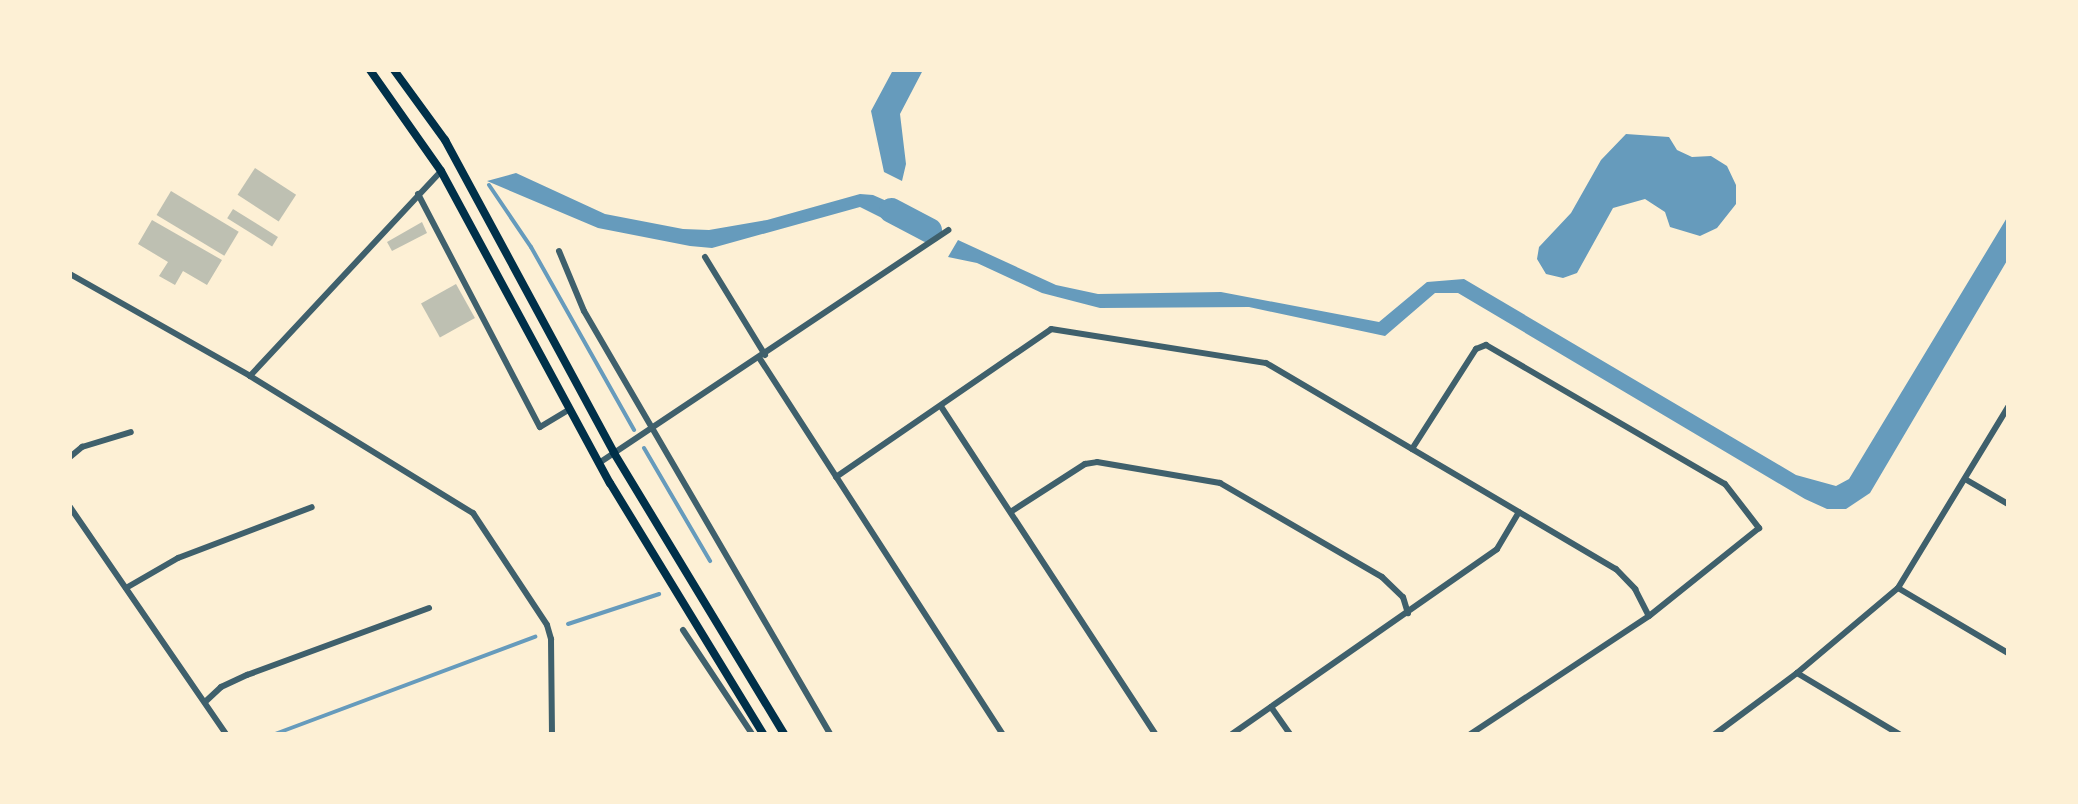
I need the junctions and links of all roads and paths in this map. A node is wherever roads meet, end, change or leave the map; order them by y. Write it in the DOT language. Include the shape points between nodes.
graph roads {
  1 [pos="370,70"];
  2 [pos="394,70"];
  3 [pos="441,171"];
  4 [pos="418,194"];
  5 [pos="948,230"];
  6 [pos="559,251"];
  7 [pos="705,257"];
  8 [pos="70,274"];
  9 [pos="762,357"];
  10 [pos="250,376"];
  11 [pos="2008,407"];
  12 [pos="942,408"];
  13 [pos="570,409"];
  14 [pos="652,429"];
  15 [pos="131,432"];
  16 [pos="1412,449"];
  17 [pos="614,453"];
  18 [pos="70,457"];
  19 [pos="599,462"];
  20 [pos="836,477"];
  21 [pos="1966,479"];
  22 [pos="2008,504"];
  23 [pos="312,506"];
  24 [pos="70,507"];
  25 [pos="1012,511"];
  26 [pos="1519,512"];
  27 [pos="126,588"];
  28 [pos="1898,588"];
  29 [pos="429,608"];
  30 [pos="1408,613"];
  31 [pos="1649,616"];
  32 [pos="684,630"];
  33 [pos="705,639"];
  34 [pos="694,646"];
  35 [pos="2008,653"];
  36 [pos="1797,674"];
  37 [pos="205,702"];
  38 [pos="1271,707"];
  39 [pos="226,734"];
  40 [pos="552,734"];
  41 [pos="752,734"];
  42 [pos="762,734"];
  43 [pos="784,734"];
  44 [pos="830,734"];
  45 [pos="1004,734"];
  46 [pos="1155,734"];
  47 [pos="1232,734"];
  48 [pos="1290,734"];
  49 [pos="1471,734"];
  50 [pos="1715,734"];
  51 [pos="1899,734"];
  1 -- 3 [label="main road"];
  2 -- 17 [label="main road" via="445,140"];
  3 -- 4 [label="street"];
  3 -- 13 [label="main road"];
  4 -- 10 [label="street"];
  4 -- 13 [label="street" via="540,427"];
  5 -- 9 [label="street"];
  6 -- 14 [label="street" via="584,311"];
  7 -- 9 [label="street"];
  8 -- 10 [label="street"];
  9 -- 14 [label="street"];
  9 -- 20 [label="street"];
  10 -- 40 [label="street" via="446,494 484,526 547,624"];
  11 -- 21 [label="street"];
  12 -- 16 [label="street" via="1051,328 1266,363"];
  12 -- 20 [label="street"];
  12 -- 25 [label="street"];
  13 -- 19 [label="main road"];
  14 -- 17 [label="street"];
  14 -- 44 [label="street"];
  15 -- 18 [label="street"];
  16 -- 26 [label="street"];
  16 -- 31 [label="street" via="1476,349 1486,344 1725,484 1759,528"];
  17 -- 19 [label="street"];
  17 -- 43 [label="main road"];
  19 -- 33 [label="main road"];
  20 -- 45 [label="street"];
  21 -- 22 [label="street"];
  21 -- 28 [label="street"];
  23 -- 27 [label="street" via="178,558"];
  24 -- 27 [label="street"];
  25 -- 30 [label="street" via="1097,462 1220,483 1382,577 1403,597"];
  25 -- 46 [label="street"];
  26 -- 30 [label="street" via="1497,549"];
  26 -- 31 [label="street" via="1622,574"];
  27 -- 37 [label="street"];
  28 -- 35 [label="street"];
  28 -- 36 [label="street"];
  29 -- 37 [label="street" via="246,675"];
  30 -- 38 [label="street"];
  31 -- 49 [label="street"];
  32 -- 34 [label="street"];
  33 -- 34 [label="street"];
  33 -- 42 [label="main road"];
  34 -- 41 [label="street"];
  36 -- 50 [label="street"];
  36 -- 51 [label="street"];
  37 -- 39 [label="street"];
  38 -- 47 [label="street"];
  38 -- 48 [label="street"];
}
